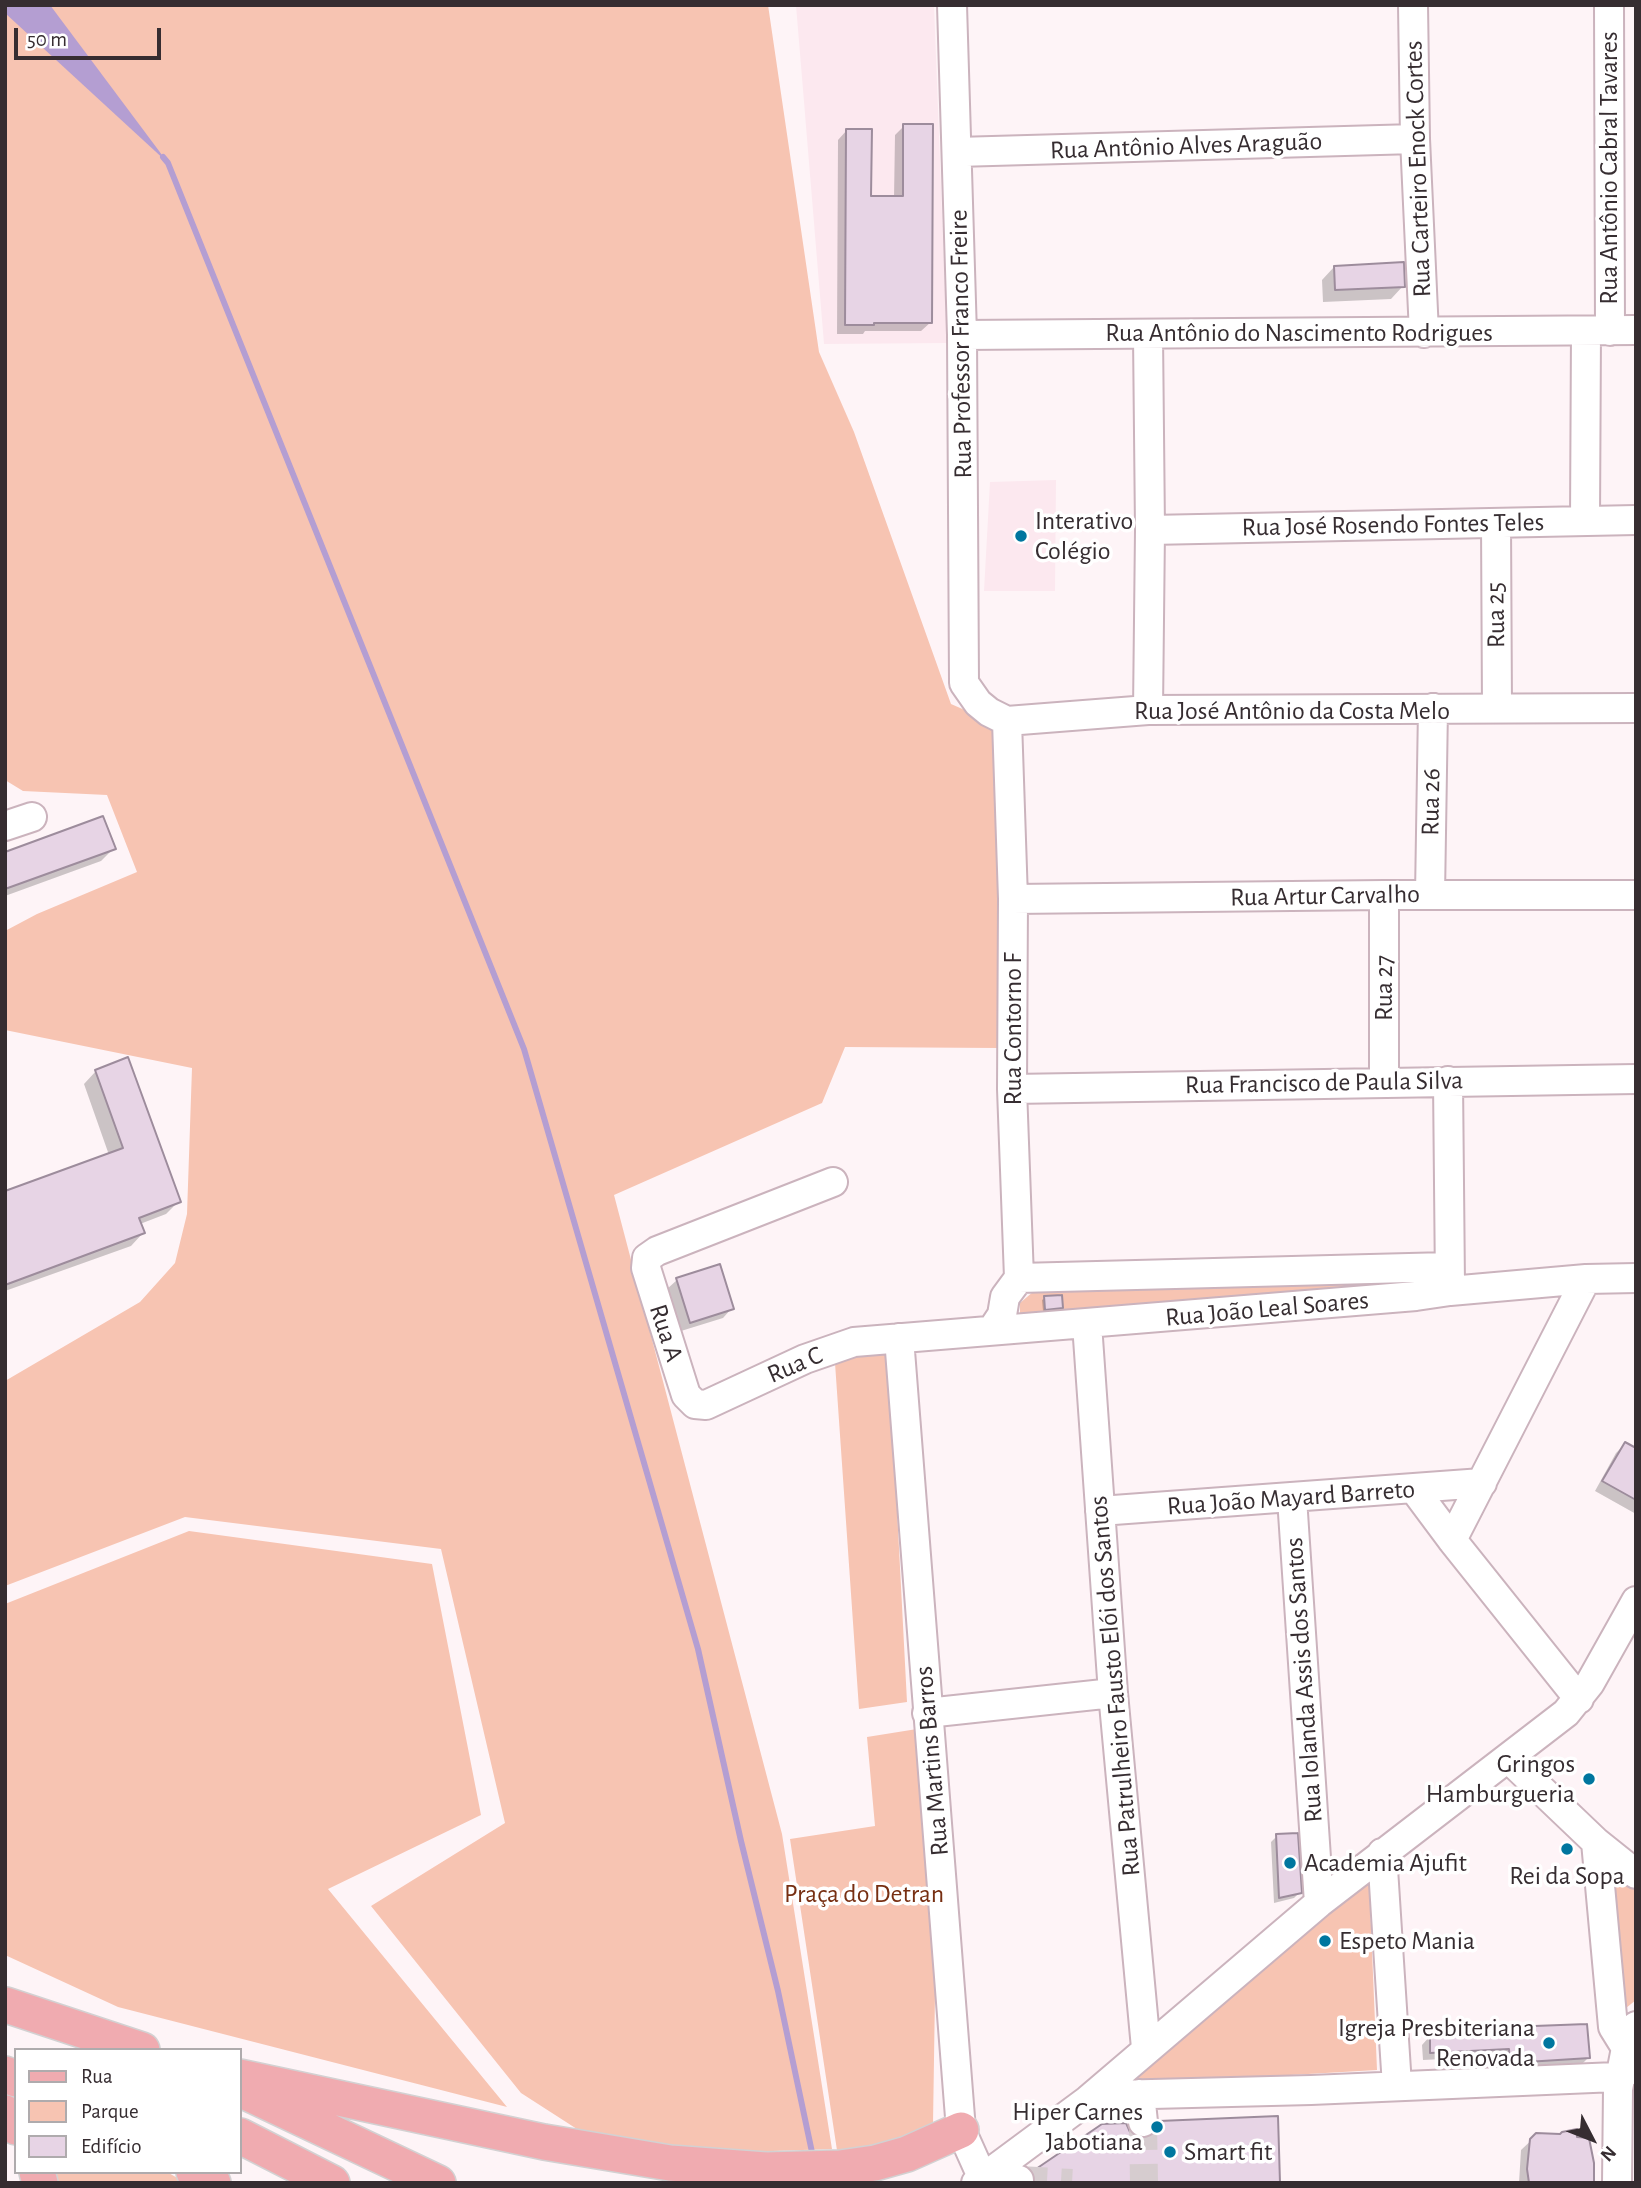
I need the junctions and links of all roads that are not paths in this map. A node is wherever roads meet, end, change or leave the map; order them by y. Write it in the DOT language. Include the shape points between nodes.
graph roads {
  1 [pos="952,5"];
  2 [pos="1413,5"];
  3 [pos="1609,5"];
  4 [pos="1415,139"];
  5 [pos="957,152"];
  6 [pos="1611,331"];
  7 [pos="1424,333"];
  8 [pos="962,335"];
  9 [pos="1147,335"];
  10 [pos="1585,520"];
  11 [pos="1636,520"];
  12 [pos="1496,523"];
  13 [pos="1150,530"];
  14 [pos="1433,708"];
  15 [pos="1497,708"];
  16 [pos="1636,708"];
  17 [pos="1148,710"];
  18 [pos="1007,720"];
  19 [pos="1384,895"];
  20 [pos="1430,895"];
  21 [pos="1636,895"];
  22 [pos="1013,899"];
  23 [pos="1636,1079"];
  24 [pos="1448,1081"];
  25 [pos="1384,1082"];
  26 [pos="1012,1089"];
  27 [pos="832,1182"];
  28 [pos="1019,1278"];
  29 [pos="1636,1278"];
  30 [pos="1449,1279"];
  31 [pos="1586,1279"];
  32 [pos="1087,1324"];
  33 [pos="992,1330"];
  34 [pos="899,1338"];
  35 [pos="695,1404"];
  36 [pos="1482,1483"];
  37 [pos="1414,1489"];
  38 [pos="1292,1499"];
  39 [pos="1100,1511"];
  40 [pos="1452,1540"];
  41 [pos="1636,1601"];
  42 [pos="1113,1693"];
  43 [pos="1579,1699"];
  44 [pos="928,1713"];
  45 [pos="1509,1759"];
  46 [pos="1596,1842"];
  47 [pos="1382,1853"];
  48 [pos="1636,1874"];
  49 [pos="1319,1903"];
  50 [pos="6,2004"];
  51 [pos="82,2048"];
  52 [pos="136,2048"];
  53 [pos="1146,2048"];
  54 [pos="1629,2054"];
  55 [pos="242,2077"];
  56 [pos="1397,2086"];
  57 [pos="242,2090"];
  58 [pos="1140,2094"];
  59 [pos="1087,2100"];
  60 [pos="1143,2122"];
  61 [pos="961,2130"];
  62 [pos="242,2137"];
  63 [pos="198,2174"];
  64 [pos="1019,2180"];
  65 [pos="979,2181"];
  66 [pos="214,2183"];
  67 [pos="332,2183"];
  68 [pos="438,2183"];
  69 [pos="1617,2183"];
  1 -- 5 [label="street, Rua Professor Franco Freire"];
  2 -- 4 [label="street, Rua Carteiro Enock Cortes"];
  3 -- 6 [label="street, Rua Antônio Cabral Tavares"];
  4 -- 5 [label="street, Rua Antônio Alves Araguão"];
  4 -- 7 [label="street, Rua Carteiro Enock Cortes"];
  5 -- 8 [label="street, Rua Professor Franco Freire"];
  6 -- 7 [label="street, Rua Antônio do Nascimento Rodrigues"];
  6 -- 10 [label="street, Rua Antônio Cabral Tavares"];
  7 -- 9 [label="street, Rua Antônio do Nascimento Rodrigues"];
  8 -- 9 [label="street, Rua Antônio do Nascimento Rodrigues"];
  8 -- 18 [label="street, Rua Professor Franco Freire" via="964,682 978,703"];
  9 -- 13 [label="street"];
  10 -- 11 [label="street, Rua José Rosendo Fontes Teles"];
  10 -- 12 [label="street, Rua José Rosendo Fontes Teles"];
  12 -- 13 [label="street, Rua José Rosendo Fontes Teles"];
  12 -- 15 [label="street, Rua 25"];
  13 -- 17 [label="street"];
  14 -- 15 [label="street, Rua José Antônio da Costa Melo"];
  14 -- 17 [label="street, Rua José Antônio da Costa Melo"];
  14 -- 20 [label="street, Rua 26"];
  15 -- 16 [label="street, Rua José Antônio da Costa Melo"];
  17 -- 18 [label="street, Rua José Antônio da Costa Melo"];
  18 -- 22 [label="street, Rua Contorno F"];
  19 -- 20 [label="street, Rua Artur Carvalho"];
  19 -- 22 [label="street, Rua Artur Carvalho"];
  19 -- 25 [label="street, Rua 27"];
  20 -- 21 [label="street, Rua Artur Carvalho"];
  22 -- 26 [label="street, Rua Contorno F"];
  23 -- 24 [label="street, Rua Francisco de Paula Silva"];
  24 -- 25 [label="street, Rua Francisco de Paula Silva"];
  24 -- 30 [label="street"];
  25 -- 26 [label="street, Rua Francisco de Paula Silva"];
  26 -- 28 [label="street, Rua Contorno F"];
  27 -- 35 [label="street, Rua A" via="647,1258 646,1268 686,1395"];
  28 -- 30 [label="street, Rua João Leal Soares"];
  28 -- 33 [label="street, Rua Contorno F" via="1005,1297 1002,1315"];
  29 -- 31 [label="street, Rua João Leal Soares"];
  30 -- 31 [label="street, Rua João Leal Soares"];
  30 -- 32 [label="street, Rua João Leal Soares" via="1416,1296"];
  31 -- 36 [label="street"];
  32 -- 33 [label="street, Rua João Leal Soares"];
  32 -- 39 [label="street, Rua Patrulheiro Fausto Elói dos Santos"];
  33 -- 34 [label="street, Rua João Leal Soares"];
  34 -- 35 [label="street, Rua C" via="830,1349 706,1405"];
  34 -- 44 [label="street, Rua Martins Barros"];
  36 -- 37 [label="street, Rua João Mayard Barreto"];
  36 -- 40 [label="street"];
  37 -- 38 [label="street, Rua João Mayard Barreto"];
  37 -- 40 [label="street"];
  38 -- 39 [label="street, Rua João Mayard Barreto"];
  38 -- 49 [label="street, Rua Iolanda Assis dos Santos"];
  39 -- 42 [label="street, Rua Patrulheiro Fausto Elói dos Santos"];
  40 -- 43 [label="street"];
  41 -- 43 [label="street"];
  42 -- 44 [label="street"];
  42 -- 53 [label="street, Rua Patrulheiro Fausto Elói dos Santos"];
  43 -- 45 [label="street"];
  44 -- 61 [label="street, Rua Martins Barros"];
  45 -- 46 [label="street"];
  45 -- 47 [label="street"];
  46 -- 48 [label="street"];
  46 -- 54 [label="street" via="1613,2027"];
  47 -- 49 [label="street"];
  47 -- 56 [label="street"];
  49 -- 53 [label="street"];
  50 -- 51 [label="main road"];
  50 -- 52 [label="main road"];
  53 -- 59 [label="street"];
  54 -- 56 [label="street"];
  54 -- 69 [label="street"];
  55 -- 61 [label="main road" via="544,2142 670,2163 766,2170 840,2168 907,2154"];
  56 -- 58 [label="street"];
  57 -- 68 [label="main road"];
  58 -- 59 [label="street"];
  58 -- 60 [label="street"];
  59 -- 65 [label="street"];
  61 -- 65 [label="street, Rua Martins Barros"];
  62 -- 67 [label="main road"];
  63 -- 66 [label="main road"];
  64 -- 65 [label="street"];
}
